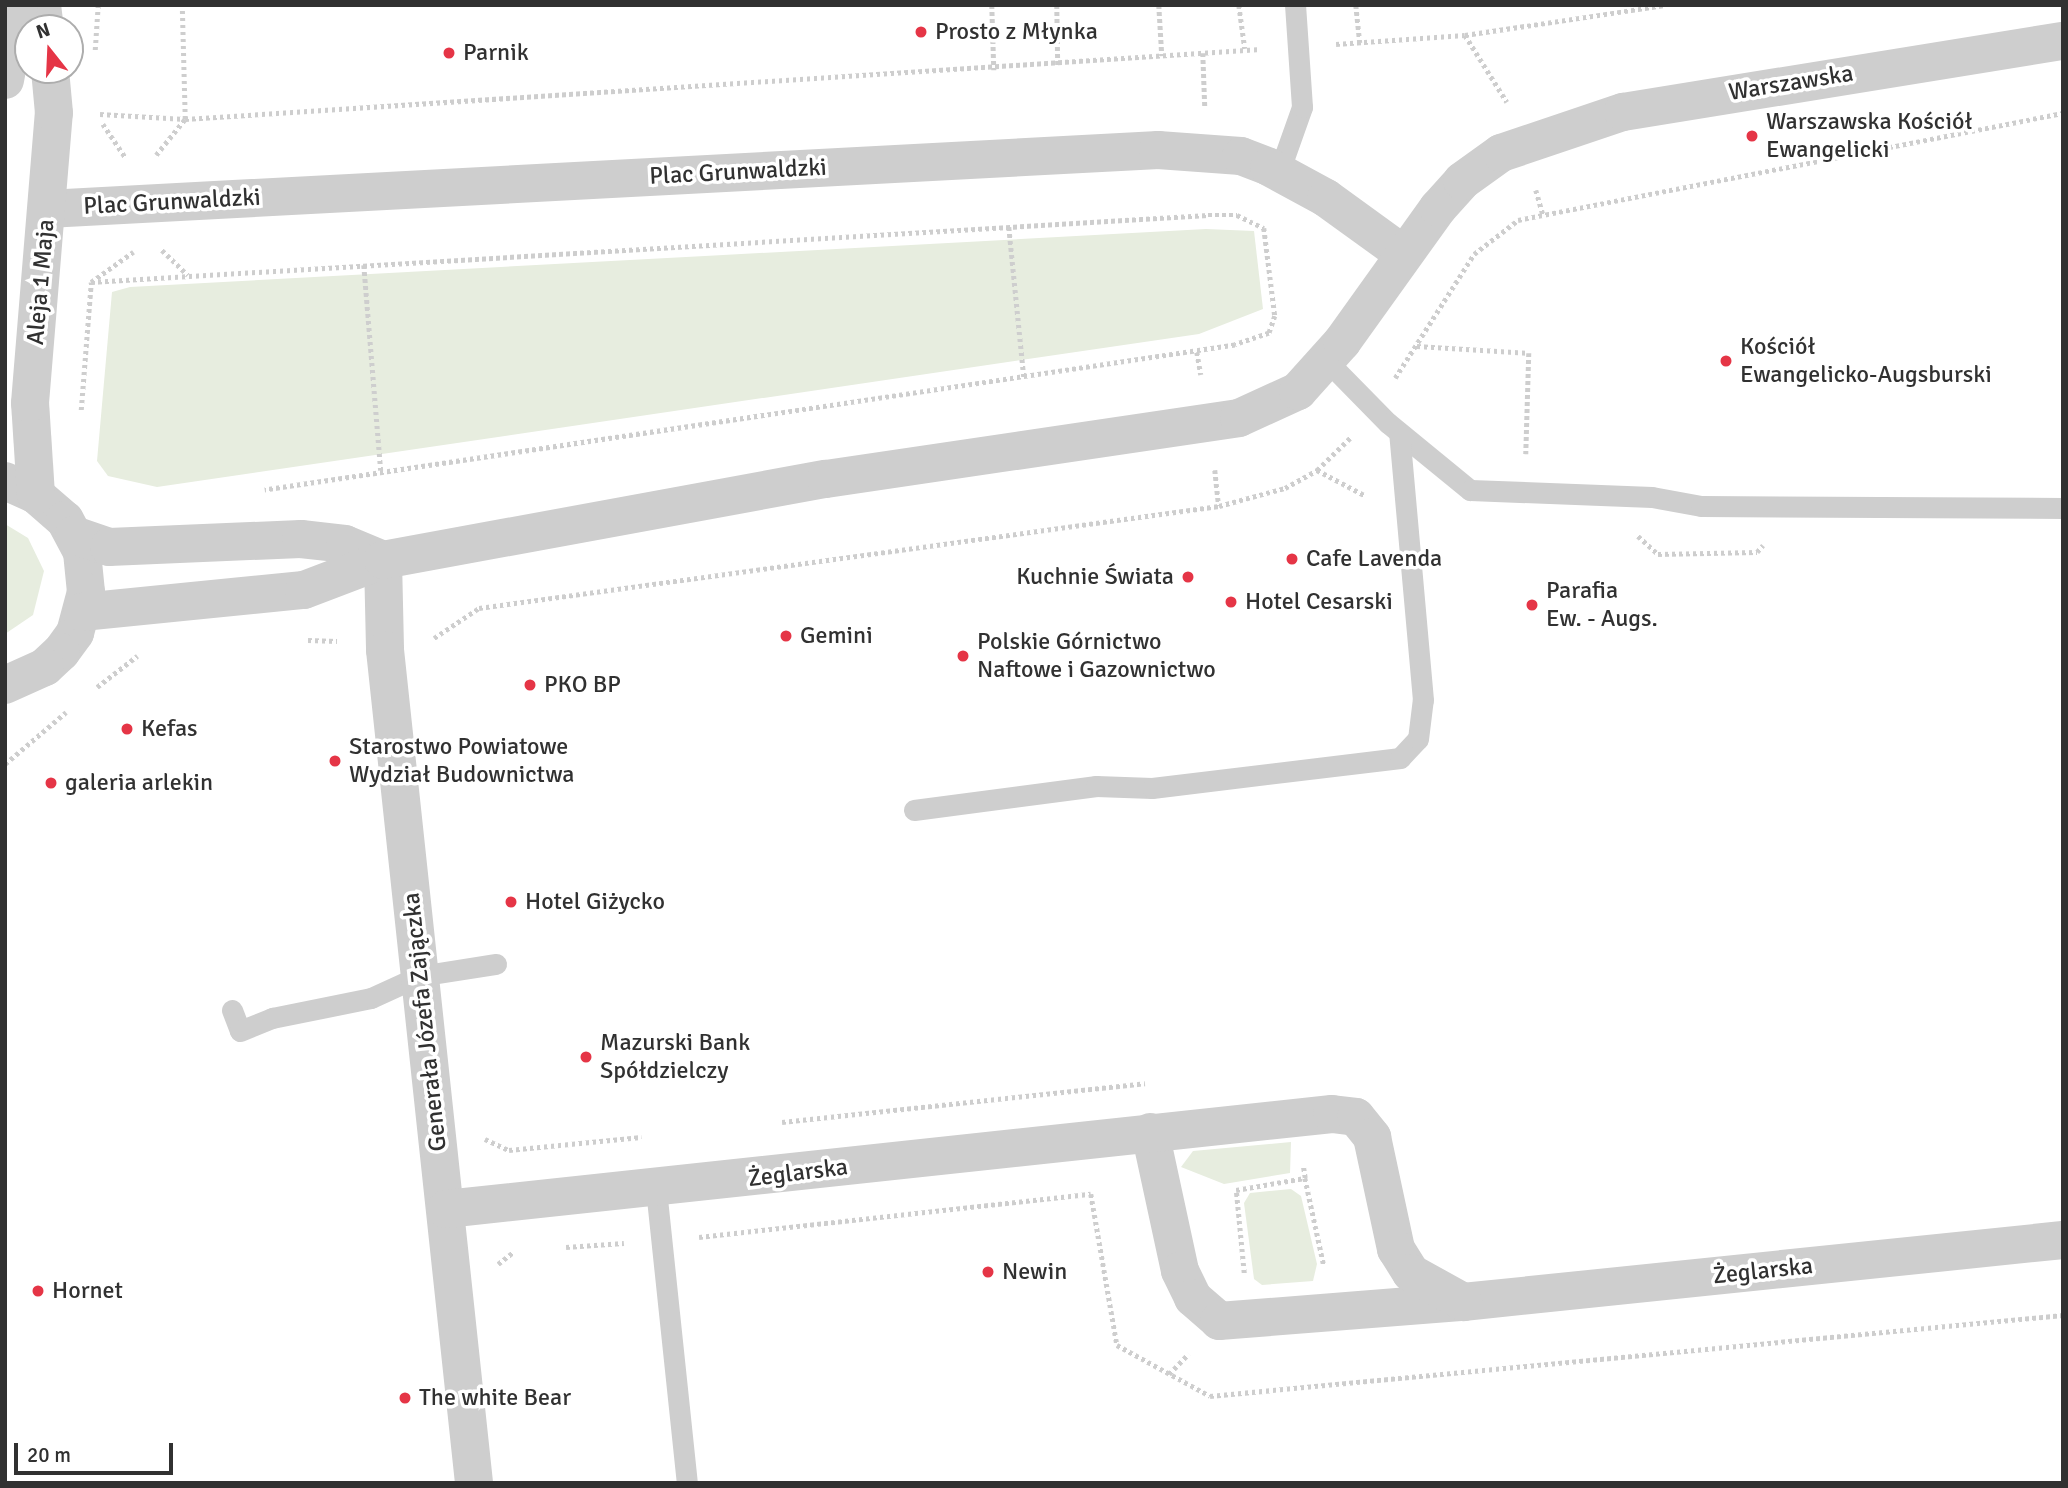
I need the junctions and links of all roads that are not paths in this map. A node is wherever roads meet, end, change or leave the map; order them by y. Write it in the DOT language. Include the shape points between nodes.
graph roads {
  1 [pos="19,5"];
  2 [pos="1295,5"];
  3 [pos="2063,41"];
  4 [pos="5,80"];
  5 [pos="50,84"];
  6 [pos="1279,172"];
  7 [pos="47,209"];
  8 [pos="1402,253"];
  9 [pos="1327,361"];
  10 [pos="1399,433"];
  11 [pos="21,488"];
  12 [pos="2063,508"];
  13 [pos="75,536"];
  14 [pos="383,560"];
  15 [pos="82,611"];
  16 [pos="5,685"];
  17 [pos="914,810"];
  18 [pos="496,964"];
  19 [pos="419,976"];
  20 [pos="232,1010"];
  21 [pos="1150,1132"];
  22 [pos="656,1189"];
  23 [pos="446,1209"];
  24 [pos="2063,1240"];
  25 [pos="1463,1303"];
  26 [pos="474,1483"];
  27 [pos="687,1483"];
  1 -- 4 [label="street"];
  2 -- 6 [label="lane" via="1302,107"];
  3 -- 8 [label="street, Warszawska" via="1623,112 1523,144 1462,181"];
  5 -- 7 [label="street, Aleja 1 Maja"];
  6 -- 7 [label="street, Plac Grunwaldzki" via="1241,156 1158,150"];
  6 -- 8 [label="street, Plac Grunwaldzki"];
  7 -- 11 [label="street, Aleja 1 Maja"];
  8 -- 9 [label="street"];
  9 -- 10 [label="lane"];
  9 -- 14 [label="street" via="1281,401 1209,425 826,479"];
  10 -- 12 [label="lane" via="1470,490 1652,497 1701,506"];
  10 -- 17 [label="lane" via="1423,700 1418,739 1400,758 1152,788 1096,786"];
  11 -- 13 [label="street"];
  13 -- 14 [label="street" via="109,548 301,539 345,544"];
  13 -- 15 [label="street" via="86,574"];
  14 -- 15 [label="street" via="304,590"];
  14 -- 19 [label="street, Generała Józefa Zajączka" via="385,650"];
  15 -- 16 [label="street" via="75,633 45,667"];
  18 -- 19 [label="lane"];
  19 -- 20 [label="lane" via="372,998 240,1031"];
  19 -- 23 [label="street, Generała Józefa Zajączka"];
  21 -- 22 [label="street, Żeglarska"];
  21 -- 25 [label="street, Żeglarska" via="1356,1117 1372,1137 1383,1171 1396,1250 1411,1273"];
  21 -- 25 [label="street, Żeglarska" via="1180,1271 1193,1298 1219,1321"];
  22 -- 23 [label="street, Żeglarska"];
  22 -- 27 [label="lane"];
  23 -- 26 [label="street, Generała Józefa Zajączka"];
  24 -- 25 [label="street, Żeglarska"];
}
